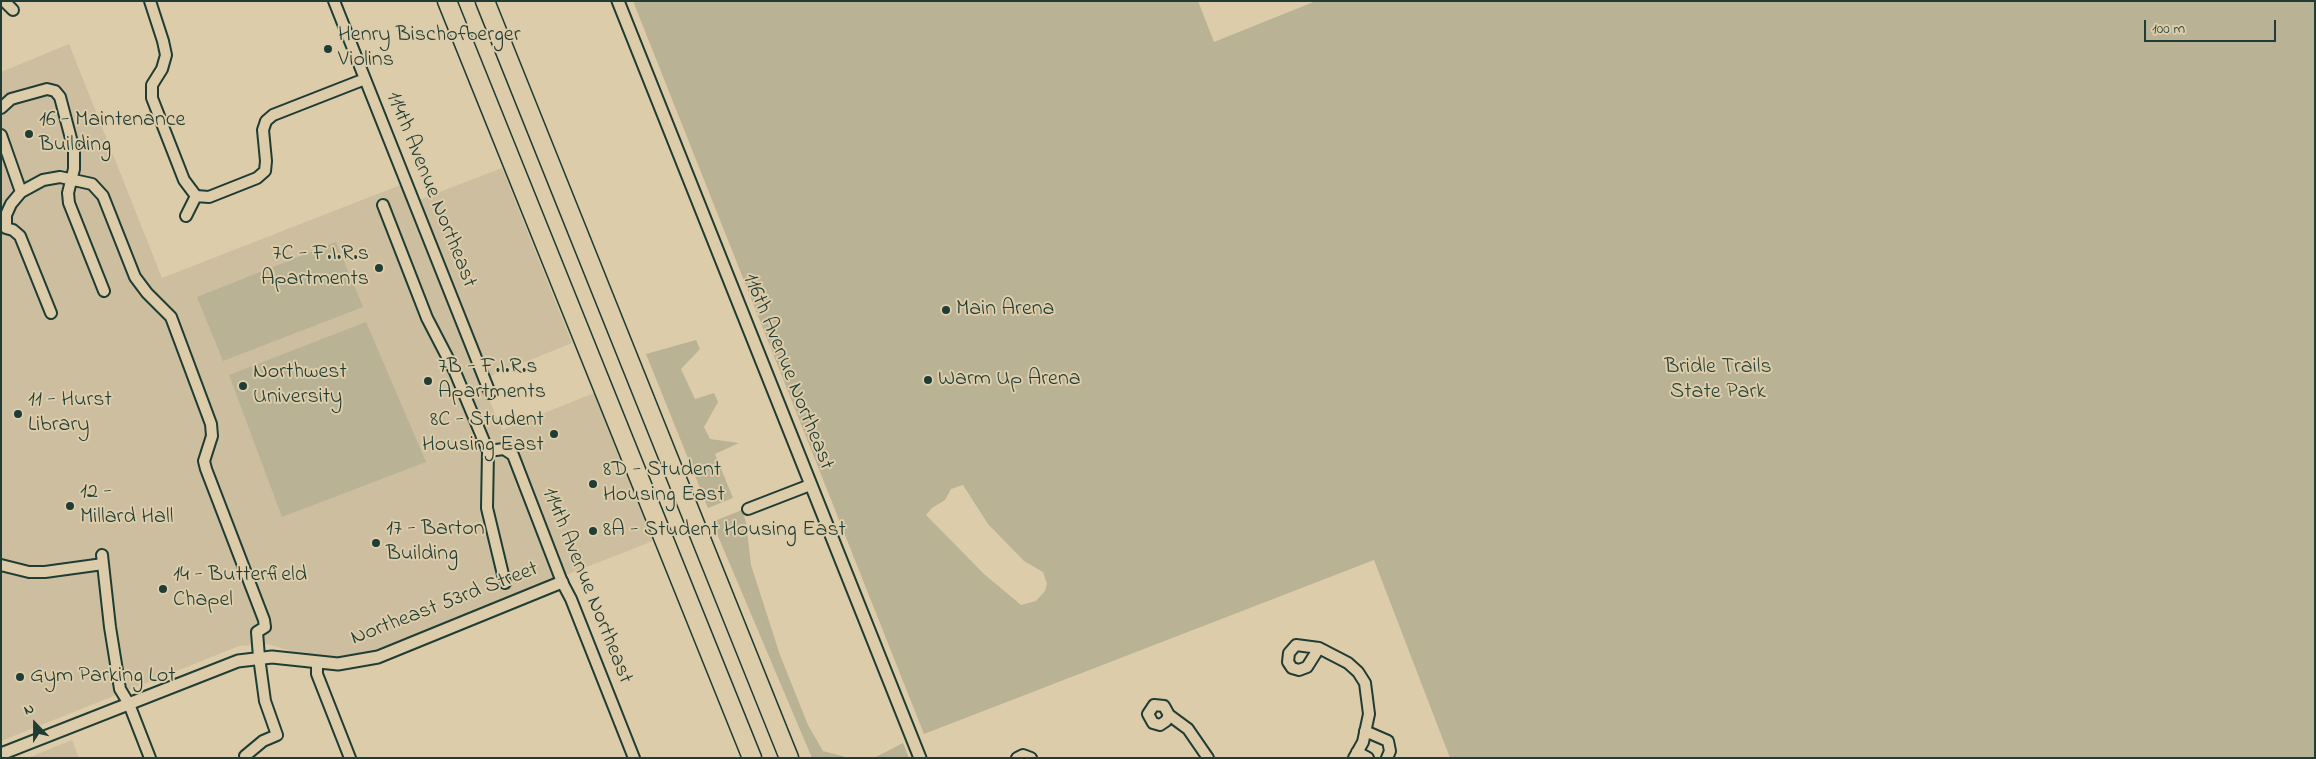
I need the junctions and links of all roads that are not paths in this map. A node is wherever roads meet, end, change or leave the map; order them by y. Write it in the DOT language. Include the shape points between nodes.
graph roads {
  1 [pos="4,1"];
  2 [pos="150,1"];
  3 [pos="334,1"];
  4 [pos="447,1"];
  5 [pos="484,1"];
  6 [pos="618,1"];
  7 [pos="14,10"];
  8 [pos="365,79"];
  9 [pos="1,108"];
  10 [pos="1,135"];
  11 [pos="72,179"];
  12 [pos="21,192"];
  13 [pos="196,196"];
  14 [pos="384,205"];
  15 [pos="186,216"];
  16 [pos="3,229"];
  17 [pos="104,291"];
  18 [pos="51,313"];
  19 [pos="490,393"];
  20 [pos="488,451"];
  21 [pos="810,484"];
  22 [pos="748,509"];
  23 [pos="1,565"];
  24 [pos="562,582"];
  25 [pos="505,583"];
  26 [pos="1319,648"];
  27 [pos="259,657"];
  28 [pos="317,664"];
  29 [pos="128,704"];
  30 [pos="1168,715"];
  31 [pos="1365,732"];
  32 [pos="1,754"];
  33 [pos="1356,755"];
  34 [pos="245,756"];
  35 [pos="1388,756"];
  36 [pos="150,758"];
  37 [pos="350,758"];
  38 [pos="634,758"];
  39 [pos="752,758"];
  40 [pos="789,758"];
  41 [pos="920,758"];
  42 [pos="1017,758"];
  43 [pos="1031,758"];
  44 [pos="1208,758"];
  45 [pos="1368,758"];
  1 -- 7 [label="street"];
  2 -- 13 [label="street" via="166,55 152,85 152,98 184,180"];
  3 -- 8 [label="street, 114th Avenue Northeast"];
  4 -- 39 [label="highway"];
  5 -- 40 [label="highway"];
  6 -- 21 [label="street, 116th Avenue Northeast"];
  8 -- 13 [label="street" via="273,115 263,130 266,161 257,178 209,197"];
  8 -- 19 [label="street, 114th Avenue Northeast"];
  9 -- 11 [label="street" via="23,94 48,89 56,91 72,141"];
  10 -- 12 [label="street"];
  11 -- 12 [label="street" via="43,180"];
  11 -- 17 [label="street" via="69,203"];
  11 -- 27 [label="street" via="92,184 103,196 136,277 174,326 211,424 212,436 204,461 206,469 264,620 265,628 257,632"];
  12 -- 16 [label="street" via="11,204"];
  13 -- 15 [label="street"];
  14 -- 20 [label="street" via="427,318 455,372"];
  16 -- 18 [label="street" via="13,230 20,236"];
  20 -- 24 [label="street, 114th Avenue Northeast" via="504,449 513,455"];
  20 -- 25 [label="street" via="487,508"];
  21 -- 22 [label="street"];
  21 -- 41 [label="street, 116th Avenue Northeast"];
  23 -- 29 [label="street" via="29,572 45,572 102,559 118,682"];
  24 -- 28 [label="street, Northeast 53rd Street" via="378,657"];
  24 -- 38 [label="street, 114th Avenue Northeast"];
  26 -- 31 [label="street" via="1348,663 1365,684 1369,714"];
  27 -- 28 [label="street, Northeast 53rd Street"];
  27 -- 29 [label="street, Northeast 53rd Street" via="238,661"];
  27 -- 34 [label="street" via="266,701 277,735 263,741"];
  28 -- 37 [label="street" via="317,674"];
  29 -- 32 [label="street, Northeast 53rd Street"];
  29 -- 36 [label="street"];
  30 -- 44 [label="street" via="1188,729"];
  31 -- 33 [label="street"];
  31 -- 35 [label="street" via="1388,741"];
  33 -- 45 [label="street"];
  42 -- 43 [label="street"];
}
